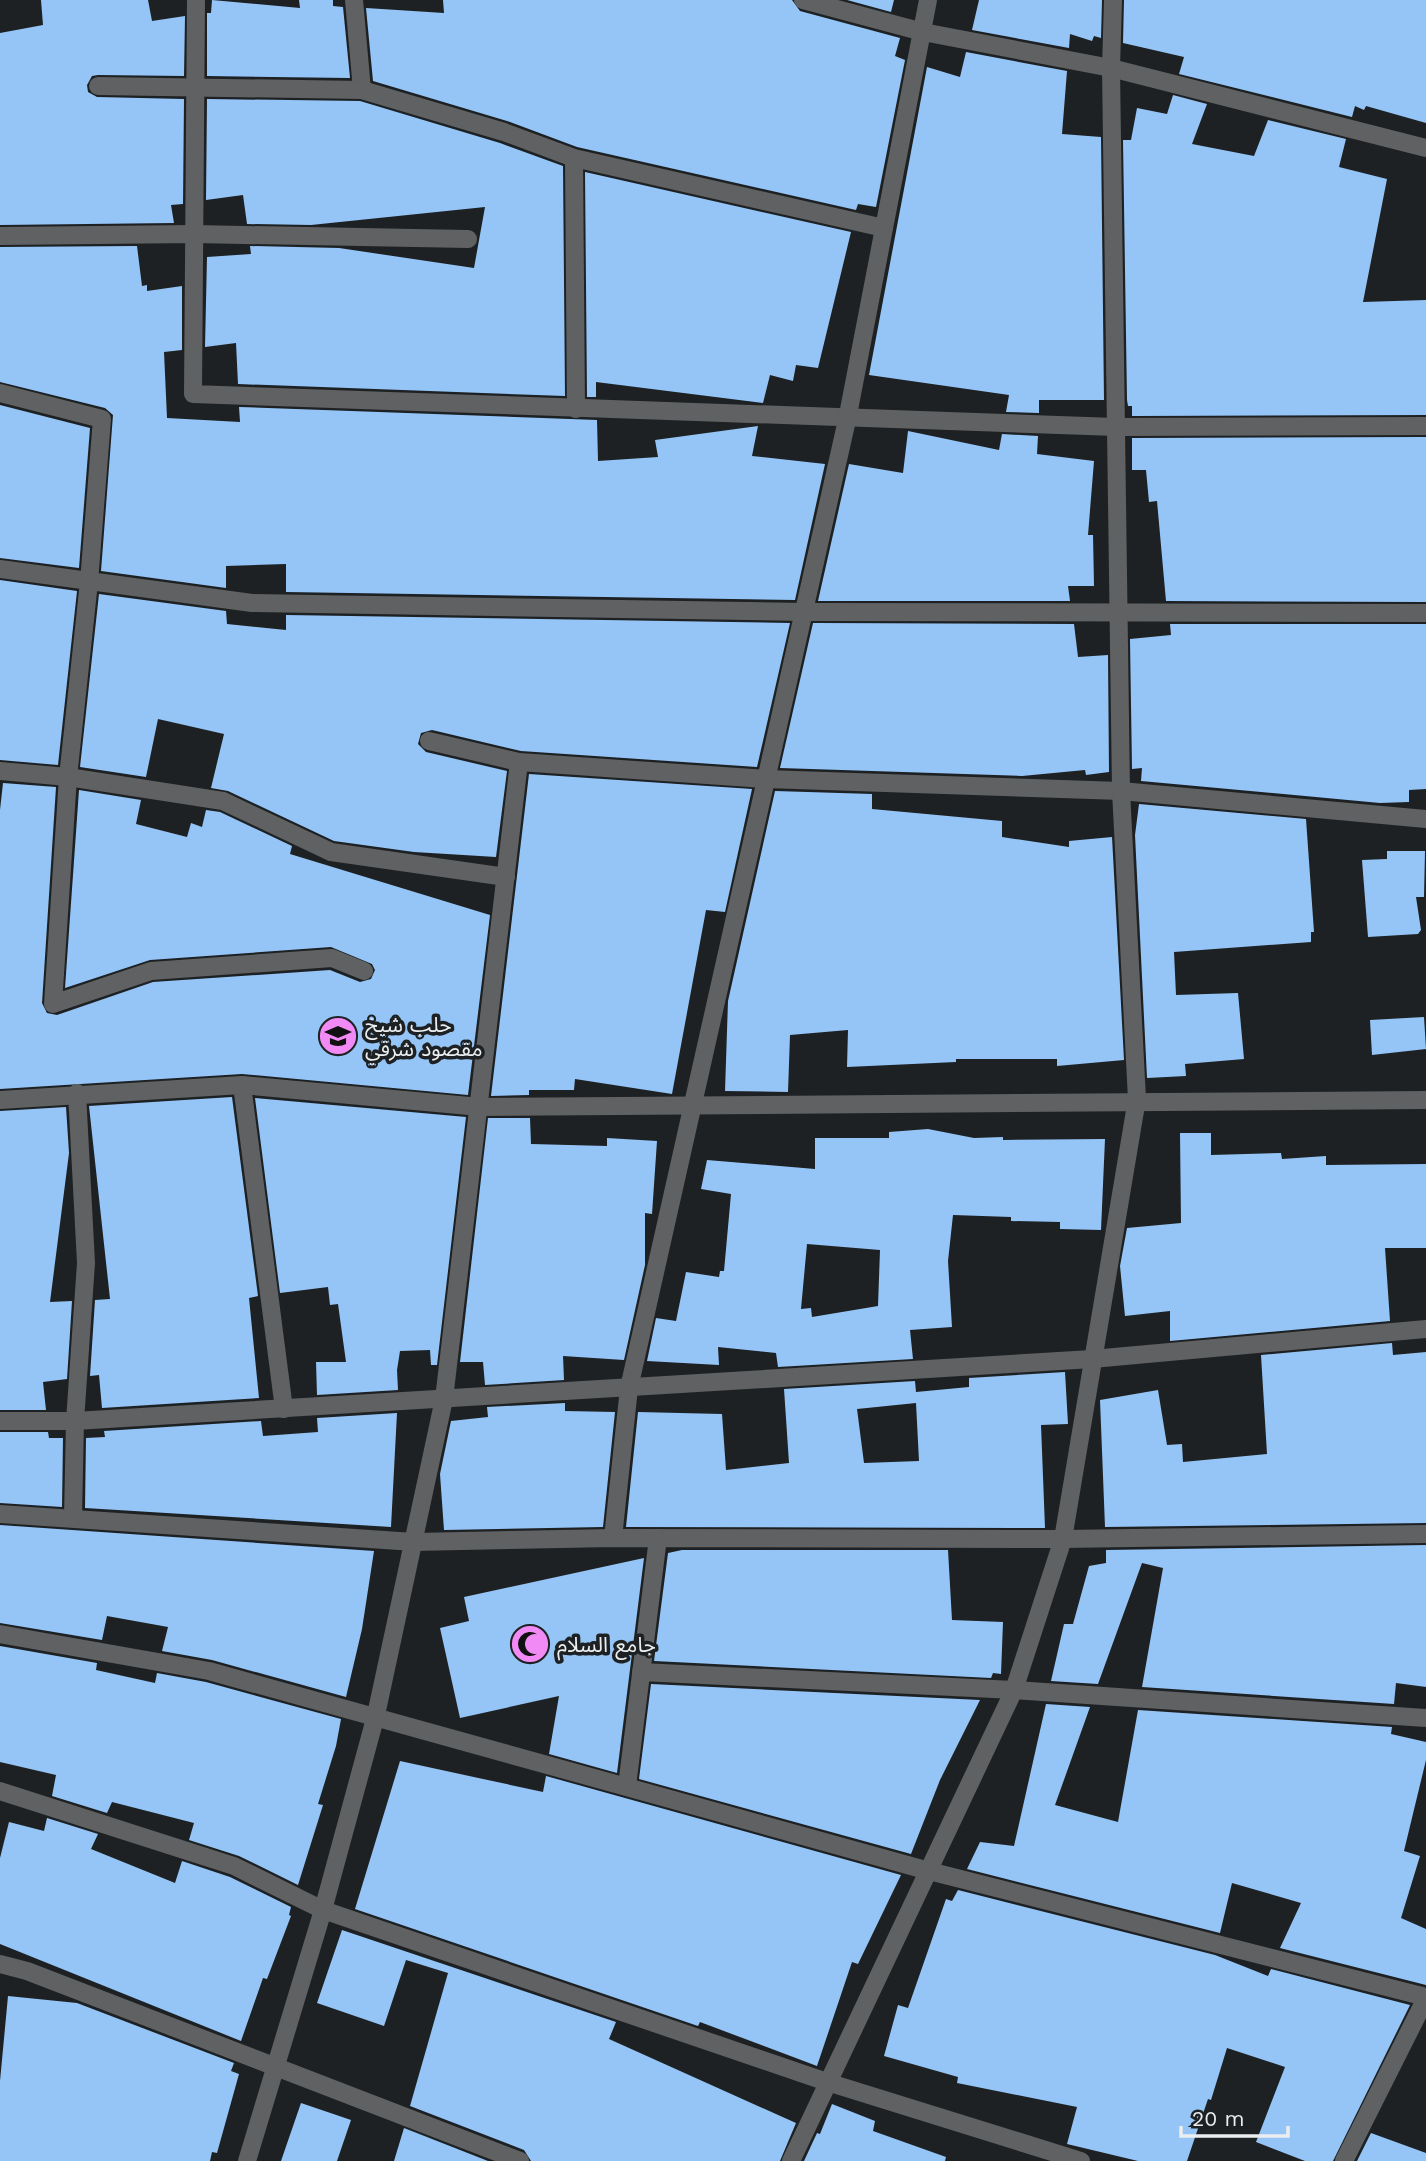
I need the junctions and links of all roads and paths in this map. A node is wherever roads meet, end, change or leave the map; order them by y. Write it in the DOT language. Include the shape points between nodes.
graph roads {
  1 [pos="196,0"];
  2 [pos="354,0"];
  3 [pos="803,0"];
  4 [pos="928,0"];
  5 [pos="1114,0"];
  6 [pos="923,32"];
  7 [pos="1111,68"];
  8 [pos="99,86"];
  9 [pos="194,86"];
  10 [pos="362,90"];
  11 [pos="1426,148"];
  12 [pos="574,158"];
  13 [pos="884,228"];
  14 [pos="194,234"];
  15 [pos="0,236"];
  16 [pos="468,239"];
  17 [pos="0,393"];
  18 [pos="576,409"];
  19 [pos="848,420"];
  20 [pos="1426,426"];
  21 [pos="1116,427"];
  22 [pos="0,569"];
  23 [pos="89,582"];
  24 [pos="804,612"];
  25 [pos="1119,613"];
  26 [pos="1426,613"];
  27 [pos="429,741"];
  28 [pos="519,762"];
  29 [pos="0,771"];
  30 [pos="68,778"];
  31 [pos="766,779"];
  32 [pos="1121,791"];
  33 [pos="1426,820"];
  34 [pos="506,877"];
  35 [pos="364,971"];
  36 [pos="242,1085"];
  37 [pos="77,1093"];
  38 [pos="0,1100"];
  39 [pos="1137,1100"];
  40 [pos="1426,1100"];
  41 [pos="480,1107"];
  42 [pos="690,1107"];
  43 [pos="1426,1329"];
  44 [pos="1092,1359"];
  45 [pos="629,1388"];
  46 [pos="444,1399"];
  47 [pos="284,1409"];
  48 [pos="0,1421"];
  49 [pos="75,1421"];
  50 [pos="0,1514"];
  51 [pos="73,1517"];
  52 [pos="1426,1534"];
  53 [pos="613,1538"];
  54 [pos="658,1538"];
  55 [pos="1063,1539"];
  56 [pos="414,1542"];
  57 [pos="0,1634"];
  58 [pos="641,1672"];
  59 [pos="1014,1690"];
  60 [pos="376,1715"];
  61 [pos="1426,1718"];
  62 [pos="627,1786"];
  63 [pos="0,1791"];
  64 [pos="929,1871"];
  65 [pos="323,1910"];
  66 [pos="0,1964"];
  67 [pos="1426,1997"];
  68 [pos="277,2065"];
  69 [pos="827,2082"];
  70 [pos="247,2161"];
  71 [pos="520,2161"];
  72 [pos="790,2161"];
  73 [pos="1081,2161"];
  74 [pos="1344,2161"];
  1 -- 9 [label="street"];
  2 -- 10 [label="street"];
  3 -- 6 [label="street"];
  4 -- 6 [label="street"];
  5 -- 7 [label="street"];
  6 -- 7 [label="street"];
  6 -- 13 [label="street"];
  7 -- 11 [label="street"];
  7 -- 21 [label="street"];
  8 -- 9 [label="street"];
  9 -- 10 [label="street"];
  9 -- 14 [label="street"];
  10 -- 12 [label="street"];
  12 -- 13 [label="street"];
  12 -- 18 [label="street"];
  13 -- 19 [label="street"];
  14 -- 15 [label="street"];
  14 -- 16 [label="street"];
  14 -- 18 [label="street" via="193,394"];
  17 -- 23 [label="street" via="102,419"];
  18 -- 19 [label="street"];
  19 -- 21 [label="street"];
  19 -- 24 [label="street"];
  20 -- 21 [label="street"];
  21 -- 25 [label="street"];
  22 -- 23 [label="street"];
  23 -- 24 [label="street" via="252,603"];
  23 -- 30 [label="street"];
  24 -- 25 [label="street"];
  24 -- 31 [label="street"];
  25 -- 26 [label="street"];
  25 -- 32 [label="street"];
  27 -- 28 [label="street"];
  28 -- 31 [label="street"];
  28 -- 34 [label="street"];
  29 -- 30 [label="street"];
  30 -- 34 [label="street" via="223,801 331,852"];
  30 -- 35 [label="street" via="53,1004 151,971 332,958"];
  31 -- 32 [label="street"];
  31 -- 42 [label="street"];
  32 -- 33 [label="street"];
  32 -- 39 [label="street"];
  34 -- 41 [label="street"];
  36 -- 37 [label="street"];
  36 -- 41 [label="street"];
  36 -- 47 [label="street"];
  37 -- 38 [label="street"];
  37 -- 49 [label="street" via="86,1263"];
  39 -- 40 [label="street"];
  39 -- 42 [label="street"];
  39 -- 44 [label="street"];
  41 -- 42 [label="street"];
  41 -- 46 [label="street"];
  42 -- 45 [label="street"];
  43 -- 44 [label="street"];
  44 -- 45 [label="street"];
  44 -- 55 [label="street"];
  45 -- 46 [label="street"];
  45 -- 53 [label="street"];
  46 -- 47 [label="street"];
  46 -- 56 [label="street"];
  47 -- 49 [label="street"];
  48 -- 49 [label="street"];
  49 -- 51 [label="street"];
  50 -- 51 [label="street"];
  51 -- 56 [label="street"];
  52 -- 55 [label="street"];
  53 -- 54 [label="street"];
  53 -- 56 [label="street"];
  54 -- 55 [label="street"];
  54 -- 58 [label="street"];
  55 -- 59 [label="street"];
  56 -- 60 [label="street"];
  57 -- 60 [label="street" via="209,1671"];
  58 -- 59 [label="street"];
  58 -- 62 [label="street"];
  59 -- 61 [label="street"];
  59 -- 64 [label="street"];
  60 -- 62 [label="street"];
  60 -- 65 [label="street"];
  62 -- 64 [label="street"];
  63 -- 65 [label="street" via="234,1866"];
  64 -- 67 [label="street"];
  64 -- 69 [label="street"];
  65 -- 68 [label="street"];
  65 -- 69 [label="street"];
  66 -- 68 [label="street"];
  67 -- 74 [label="street"];
  68 -- 70 [label="street"];
  68 -- 71 [label="street"];
  69 -- 72 [label="street"];
  69 -- 73 [label="street"];
}
